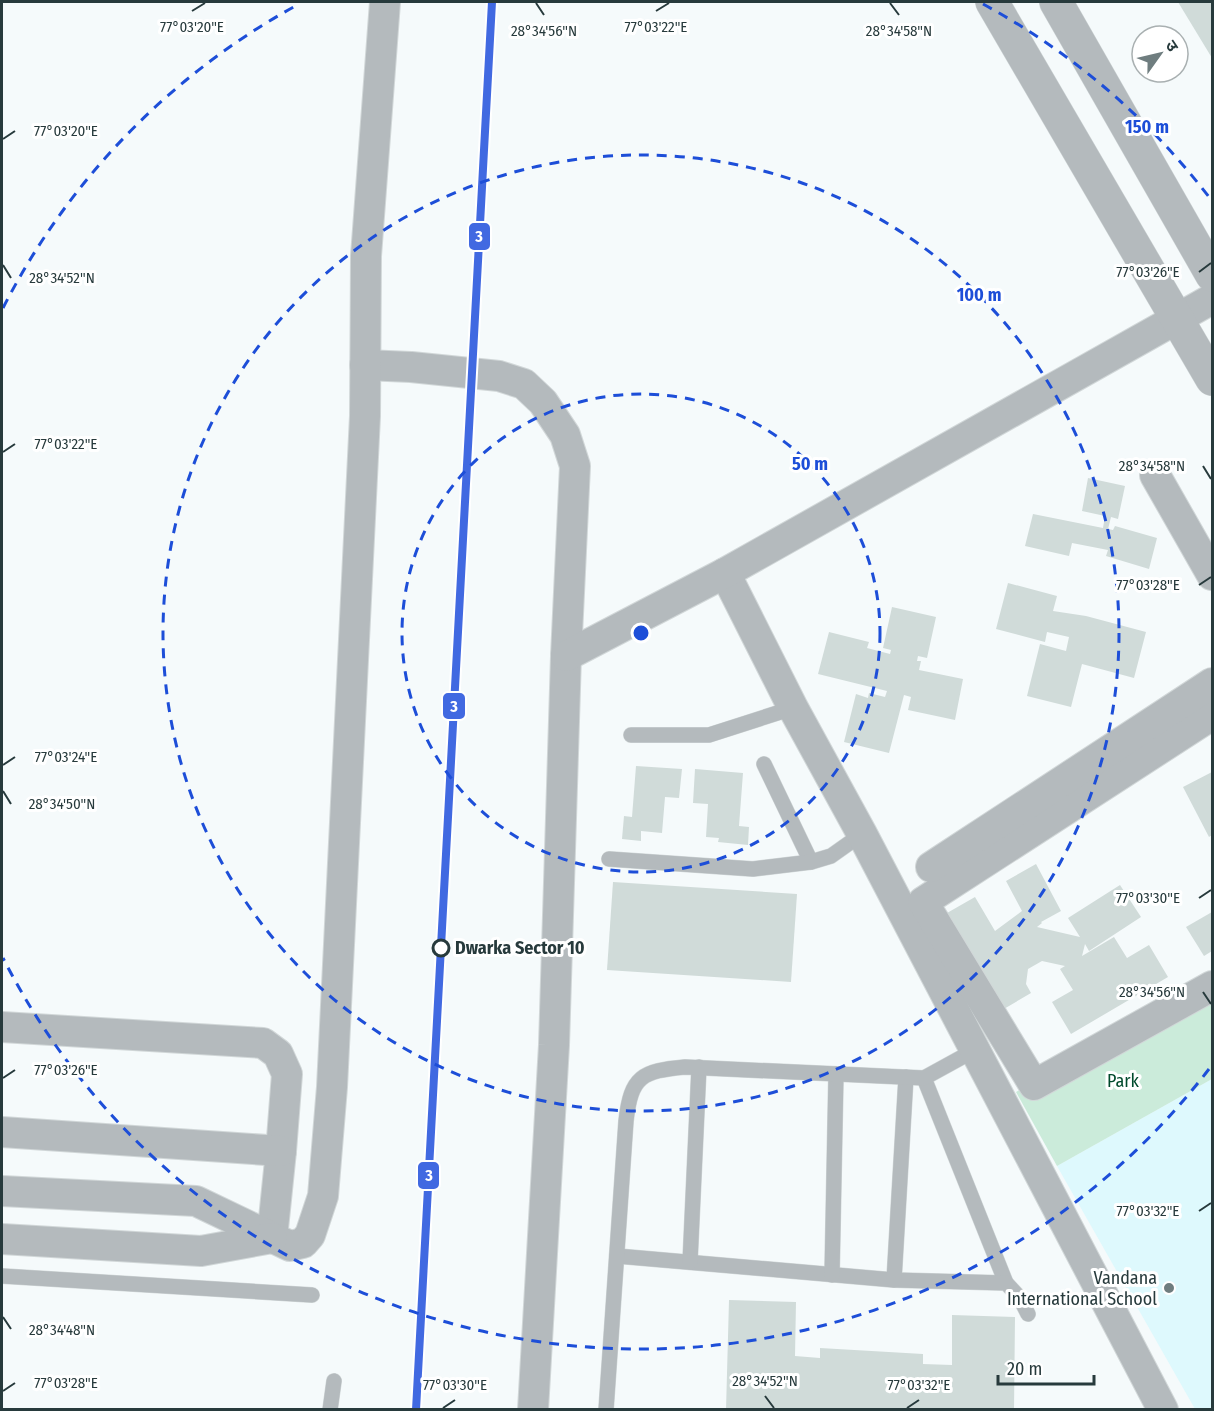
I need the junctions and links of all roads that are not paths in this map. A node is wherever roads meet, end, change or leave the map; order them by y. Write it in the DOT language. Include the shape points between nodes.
graph roads {
  1 [pos="385,2"];
  2 [pos="992,2"];
  3 [pos="1056,2"];
  4 [pos="1212,275"];
  5 [pos="1212,299"];
  6 [pos="1178,318"];
  7 [pos="365,365"];
  8 [pos="1209,366"];
  9 [pos="1155,475"];
  10 [pos="725,573"];
  11 [pos="1212,575"];
  12 [pos="566,656"];
  13 [pos="1212,683"];
  14 [pos="793,708"];
  15 [pos="1212,715"];
  16 [pos="631,735"];
  17 [pos="764,764"];
  18 [pos="862,834"];
  19 [pos="609,859"];
  20 [pos="812,862"];
  21 [pos="932,867"];
  22 [pos="1212,986"];
  23 [pos="2,1027"];
  24 [pos="975,1050"];
  25 [pos="699,1067"];
  26 [pos="836,1074"];
  27 [pos="906,1077"];
  28 [pos="924,1078"];
  29 [pos="2,1132"];
  30 [pos="281,1151"];
  31 [pos="2,1191"];
  32 [pos="272,1238"];
  33 [pos="2,1239"];
  34 [pos="617,1256"];
  35 [pos="690,1262"];
  36 [pos="832,1275"];
  37 [pos="2,1276"];
  38 [pos="894,1280"];
  39 [pos="1006,1283"];
  40 [pos="312,1294"];
  41 [pos="1028,1314"];
  42 [pos="333,1381"];
  43 [pos="1154,1405"];
  44 [pos="330,1410"];
  45 [pos="533,1410"];
  46 [pos="606,1410"];
  1 -- 7 [label="street" via="366,256"];
  2 -- 6 [label="street"];
  3 -- 4 [label="street"];
  5 -- 6 [label="street"];
  6 -- 8 [label="street"];
  6 -- 10 [label="street"];
  7 -- 12 [label="street" via="499,376 524,384 543,402 565,435 575,466"];
  7 -- 32 [label="street" via="342,894 323,1196 310,1235 303,1243 290,1246"];
  9 -- 11 [label="street"];
  10 -- 12 [label="street"];
  10 -- 14 [label="street"];
  12 -- 45 [label="street" via="554,1045"];
  13 -- 21 [label="street"];
  14 -- 16 [label="lane" via="709,735"];
  14 -- 18 [label="street"];
  15 -- 22 [label="street" via="923,902 1034,1084"];
  17 -- 20 [label="lane"];
  18 -- 20 [label="lane" via="831,856"];
  18 -- 24 [label="street"];
  19 -- 20 [label="lane" via="753,869"];
  23 -- 30 [label="street" via="263,1043 278,1054 287,1074"];
  24 -- 28 [label="lane"];
  24 -- 43 [label="street"];
  25 -- 26 [label="lane"];
  25 -- 34 [label="lane" via="664,1069 641,1077 634,1087 626,1121"];
  25 -- 35 [label="lane"];
  26 -- 27 [label="lane"];
  26 -- 36 [label="lane"];
  27 -- 28 [label="lane"];
  27 -- 38 [label="lane"];
  28 -- 39 [label="lane"];
  29 -- 30 [label="street"];
  30 -- 32 [label="street"];
  31 -- 32 [label="street" via="196,1201"];
  32 -- 33 [label="street" via="201,1251"];
  34 -- 35 [label="lane"];
  34 -- 46 [label="lane"];
  35 -- 36 [label="lane"];
  36 -- 38 [label="lane"];
  37 -- 40 [label="lane"];
  38 -- 39 [label="lane"];
  39 -- 41 [label="lane"];
  42 -- 44 [label="lane"];
}
